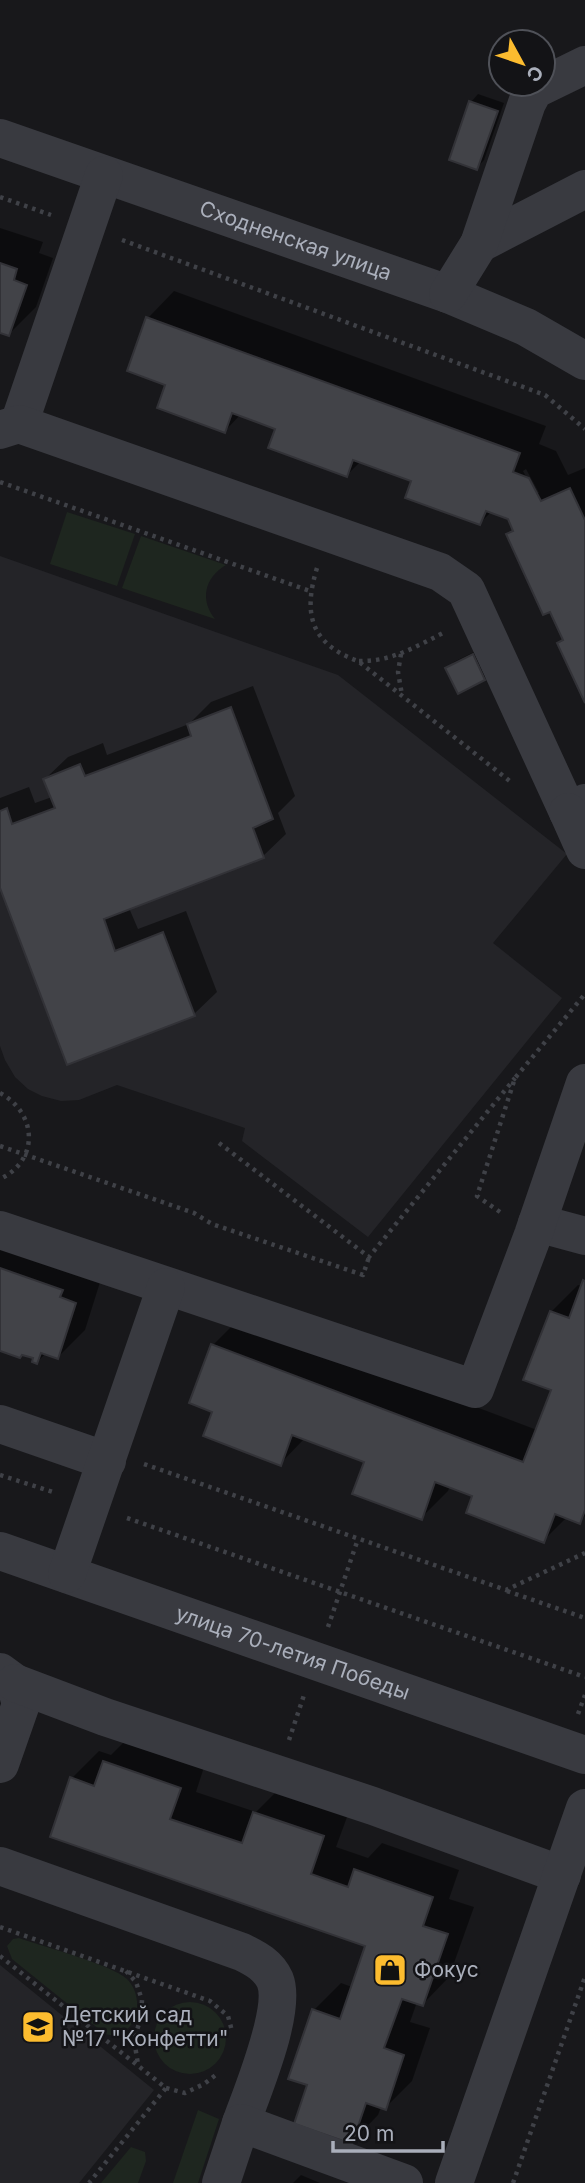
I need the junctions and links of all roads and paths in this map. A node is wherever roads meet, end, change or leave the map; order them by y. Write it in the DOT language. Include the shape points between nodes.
graph roads {
  1 [pos="585,65"];
  2 [pos="0,138"];
  3 [pos="104,175"];
  4 [pos="585,189"];
  5 [pos="0,197"];
  6 [pos="85,227"];
  7 [pos="480,244"];
  8 [pos="448,294"];
  9 [pos="585,361"];
  10 [pos="9,427"];
  11 [pos="585,429"];
  12 [pos="0,482"];
  13 [pos="328,534"];
  14 [pos="310,591"];
  15 [pos="479,615"];
  16 [pos="401,654"];
  17 [pos="358,661"];
  18 [pos="402,696"];
  19 [pos="517,786"];
  20 [pos="577,808"];
  21 [pos="585,850"];
  22 [pos="585,994"];
  23 [pos="515,1077"];
  24 [pos="585,1083"];
  25 [pos="0,1093"];
  26 [pos="219,1143"];
  27 [pos="0,1146"];
  28 [pos="25,1154"];
  29 [pos="0,1179"];
  30 [pos="535,1229"];
  31 [pos="0,1230"];
  32 [pos="585,1236"];
  33 [pos="369,1257"];
  34 [pos="166,1287"];
  35 [pos="0,1424"];
  36 [pos="108,1457"];
  37 [pos="0,1475"];
  38 [pos="91,1506"];
  39 [pos="0,1551"];
  40 [pos="585,1553"];
  41 [pos="66,1574"];
  42 [pos="506,1590"];
  43 [pos="585,1618"];
  44 [pos="8,1677"];
  45 [pos="585,1677"];
  46 [pos="585,1755"];
  47 [pos="0,1764"];
  48 [pos="585,1808"];
  49 [pos="0,1866"];
  50 [pos="562,1875"];
  51 [pos="0,1927"];
  52 [pos="0,1956"];
  53 [pos="126,1970"];
  54 [pos="585,1977"];
  55 [pos="231,2043"];
  56 [pos="138,2066"];
  57 [pos="219,2072"];
  58 [pos="166,2088"];
  59 [pos="241,2123"];
  60 [pos="89,2183"];
  61 [pos="220,2183"];
  62 [pos="404,2183"];
  63 [pos="454,2183"];
  64 [pos="513,2183"];
  1 -- 7 [label="street" via="534,90"];
  2 -- 3 [label="street, Сходненская улица"];
  3 -- 6 [label="street"];
  3 -- 8 [label="street, Сходненская улица"];
  4 -- 7 [label="street"];
  5 -- 6 [label="path"];
  6 -- 10 [label="street"];
  6 -- 11 [label="path" via="545,395"];
  7 -- 8 [label="street"];
  8 -- 9 [label="street, Сходненская улица" via="526,327"];
  10 -- 13 [label="street"];
  12 -- 14 [label="path"];
  13 -- 14 [label="path"];
  13 -- 15 [label="street" via="440,572 466,590"];
  14 -- 17 [label="path" via="313,624 323,639 340,654"];
  15 -- 16 [label="path"];
  15 -- 20 [label="street"];
  16 -- 17 [label="path" via="378,662"];
  16 -- 18 [label="path"];
  17 -- 18 [label="path"];
  18 -- 19 [label="path"];
  20 -- 21 [label="street"];
  22 -- 23 [label="path"];
  23 -- 30 [label="path" via="477,1196"];
  23 -- 33 [label="path"];
  24 -- 30 [label="street"];
  25 -- 28 [label="path" via="21,1110 28,1124"];
  26 -- 33 [label="path"];
  27 -- 28 [label="path"];
  28 -- 29 [label="path" via="18,1166"];
  28 -- 33 [label="path" via="363,1275"];
  30 -- 32 [label="street"];
  30 -- 34 [label="street" via="475,1389"];
  31 -- 34 [label="street"];
  34 -- 36 [label="street"];
  35 -- 36 [label="street"];
  36 -- 38 [label="street"];
  36 -- 42 [label="path"];
  37 -- 38 [label="path"];
  38 -- 41 [label="street"];
  38 -- 45 [label="path"];
  39 -- 41 [label="street, улица 70-летия Победы"];
  40 -- 42 [label="path"];
  41 -- 46 [label="street, улица 70-летия Победы"];
  42 -- 43 [label="path"];
  44 -- 47 [label="street" via="21,1704"];
  44 -- 50 [label="street" via="105,1717"];
  48 -- 50 [label="street"];
  49 -- 59 [label="street" via="261,1962 275,1981 277,1998 270,2042"];
  50 -- 63 [label="street"];
  51 -- 53 [label="path"];
  52 -- 56 [label="path"];
  53 -- 55 [label="path" via="210,2001 228,2016"];
  53 -- 56 [label="path" via="142,2000 134,2040"];
  54 -- 64 [label="path"];
  56 -- 58 [label="path"];
  57 -- 58 [label="path" via="185,2093"];
  58 -- 60 [label="path"];
  59 -- 61 [label="street"];
  59 -- 62 [label="street"];
}
